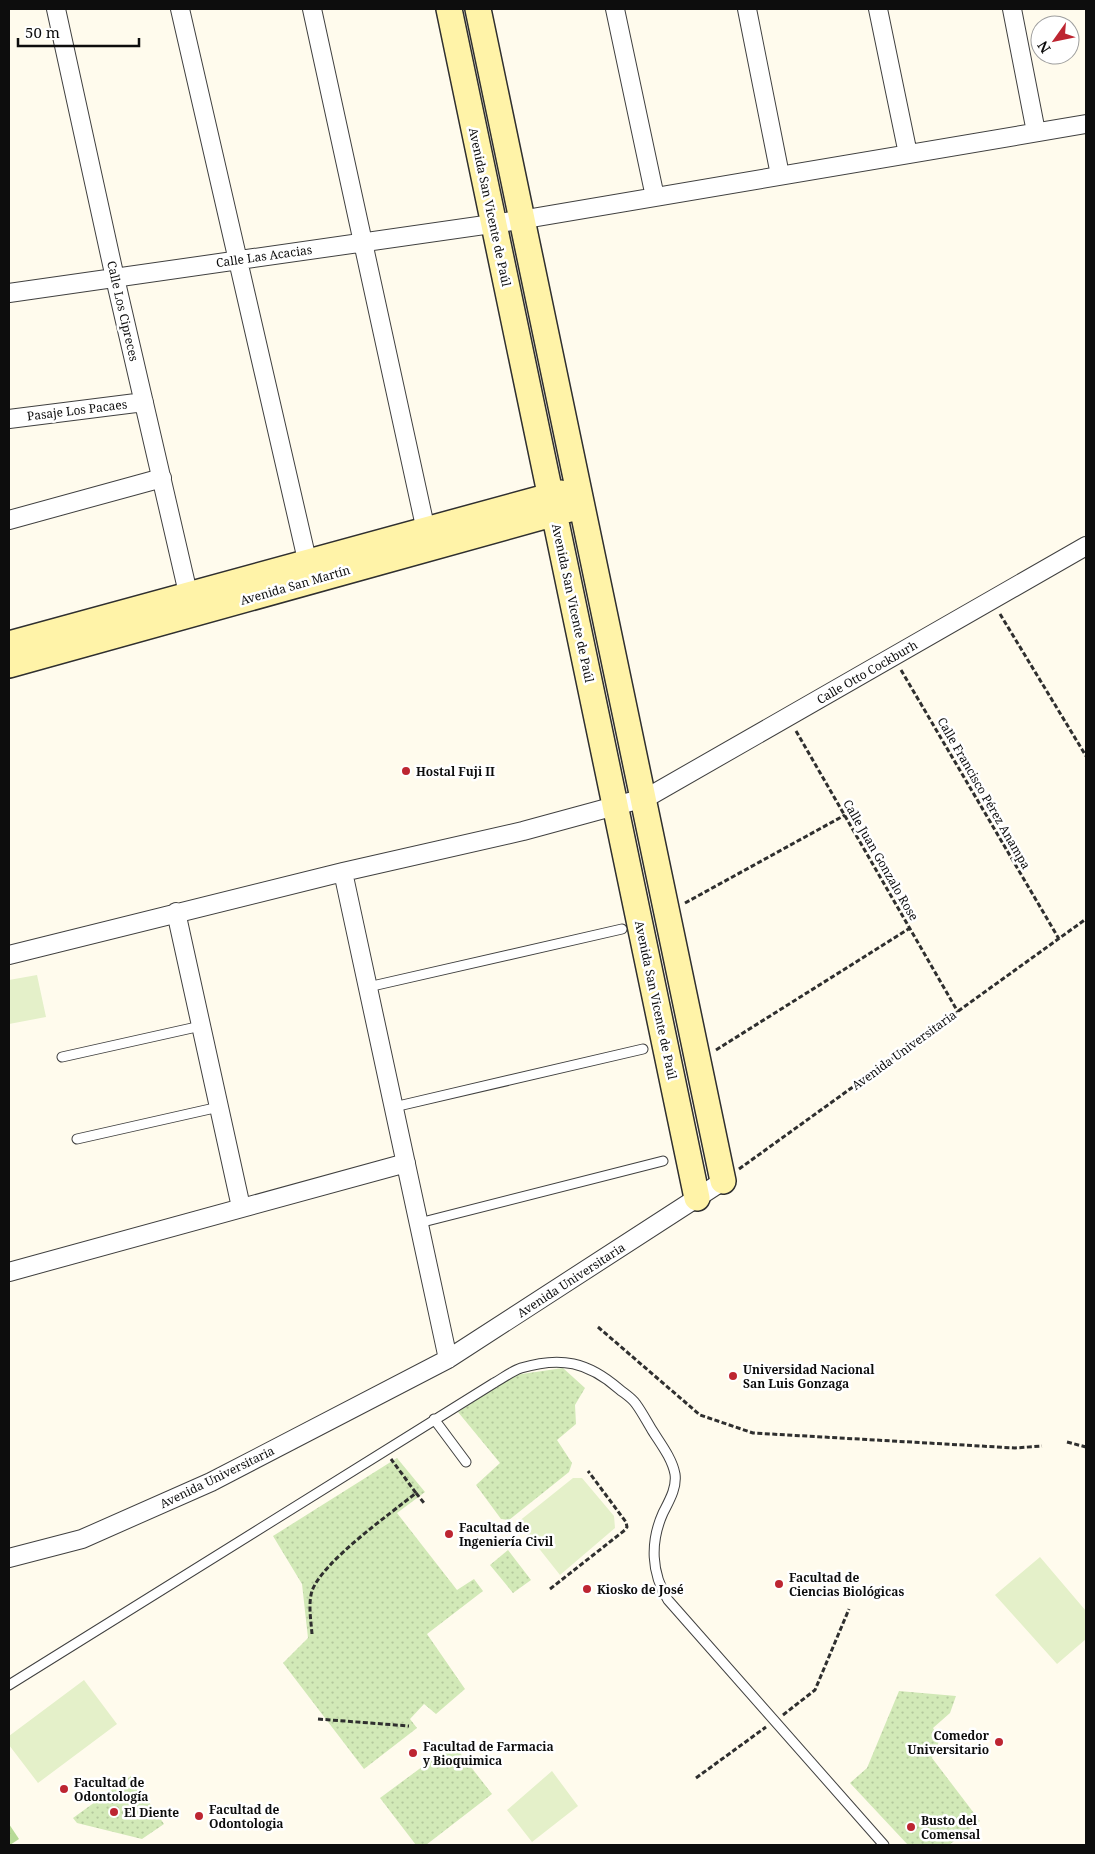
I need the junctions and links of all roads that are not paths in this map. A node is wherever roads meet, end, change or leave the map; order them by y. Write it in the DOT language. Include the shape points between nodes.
graph roads {
  1 [pos="56,9"];
  2 [pos="180,9"];
  3 [pos="312,9"];
  4 [pos="449,9"];
  5 [pos="478,9"];
  6 [pos="615,9"];
  7 [pos="747,9"];
  8 [pos="878,9"];
  9 [pos="1012,9"];
  10 [pos="1086,124"];
  11 [pos="1036,132"];
  12 [pos="908,154"];
  13 [pos="780,176"];
  14 [pos="655,197"];
  15 [pos="494,224"];
  16 [pos="363,242"];
  17 [pos="238,260"];
  18 [pos="116,278"];
  19 [pos="9,293"];
  20 [pos="144,402"];
  21 [pos="9,419"];
  22 [pos="162,478"];
  23 [pos="580,497"];
  24 [pos="552,504"];
  25 [pos="9,520"];
  26 [pos="427,539"];
  27 [pos="1086,546"];
  28 [pos="310,571"];
  29 [pos="191,604"];
  30 [pos="9,644"];
  31 [pos="9,665"];
  32 [pos="343,872"];
  33 [pos="176,912"];
  34 [pos="622,929"];
  35 [pos="9,955"];
  36 [pos="368,987"];
  37 [pos="201,1026"];
  38 [pos="643,1048"];
  39 [pos="62,1056"];
  40 [pos="394,1106"];
  41 [pos="219,1107"];
  42 [pos="77,1139"];
  43 [pos="663,1161"];
  44 [pos="406,1163"];
  45 [pos="723,1181"];
  46 [pos="697,1198"];
  47 [pos="241,1207"];
  48 [pos="419,1223"];
  49 [pos="9,1272"];
  50 [pos="448,1359"];
  51 [pos="434,1419"];
  52 [pos="466,1462"];
  53 [pos="9,1558"];
  54 [pos="9,1685"];
  55 [pos="884,1845"];
  1 -- 18 [label="street, Calle Los Cipreces"];
  2 -- 17 [label="street"];
  3 -- 16 [label="street"];
  4 -- 15 [label="street, Avenida San Vicente de Paúl"];
  5 -- 23 [label="street"];
  6 -- 14 [label="street"];
  7 -- 13 [label="street"];
  8 -- 12 [label="street"];
  9 -- 11 [label="street"];
  10 -- 11 [label="street, Calle Las Acacias"];
  11 -- 12 [label="street, Calle Las Acacias"];
  12 -- 13 [label="street, Calle Las Acacias"];
  13 -- 14 [label="street, Calle Las Acacias"];
  14 -- 15 [label="street, Calle Las Acacias"];
  15 -- 16 [label="street, Calle Las Acacias"];
  15 -- 24 [label="street, Avenida San Vicente de Paúl"];
  16 -- 17 [label="street, Calle Las Acacias"];
  16 -- 26 [label="street"];
  17 -- 18 [label="street, Calle Las Acacias"];
  17 -- 28 [label="street"];
  18 -- 19 [label="street, Calle Las Acacias"];
  18 -- 20 [label="street, Calle Los Cipreces"];
  20 -- 21 [label="street, Pasaje Los Pacaes"];
  20 -- 22 [label="street, Calle Los Cipreces"];
  22 -- 25 [label="street"];
  22 -- 29 [label="street, Calle Los Cipreces"];
  23 -- 24 [label="street, Avenida San Martín"];
  23 -- 45 [label="street"];
  24 -- 26 [label="street, Avenida San Martín"];
  24 -- 46 [label="street, Avenida San Vicente de Paúl"];
  26 -- 28 [label="street, Avenida San Martín"];
  27 -- 32 [label="street, Calle Otto Cockburh" via="648,797 523,831"];
  28 -- 29 [label="street, Avenida San Martín"];
  29 -- 30 [label="street, Avenida San Martín"];
  29 -- 31 [label="street, Avenida San Martín"];
  32 -- 33 [label="street, Calle Otto Cockburh"];
  32 -- 36 [label="street"];
  33 -- 35 [label="street, Calle Otto Cockburh"];
  33 -- 37 [label="street"];
  34 -- 36 [label="lane"];
  36 -- 40 [label="street"];
  37 -- 39 [label="lane"];
  37 -- 41 [label="street"];
  38 -- 40 [label="lane"];
  40 -- 44 [label="street"];
  41 -- 42 [label="lane"];
  41 -- 47 [label="street"];
  43 -- 48 [label="lane"];
  44 -- 47 [label="street"];
  44 -- 48 [label="street"];
  45 -- 46 [label="street, Avenida Universitaria"];
  46 -- 50 [label="street, Avenida Universitaria"];
  47 -- 49 [label="street"];
  48 -- 50 [label="street"];
  50 -- 53 [label="street, Avenida Universitaria" via="203,1485 82,1539"];
  51 -- 52 [label="lane"];
  51 -- 54 [label="lane"];
  51 -- 55 [label="lane" via="519,1368 568,1362 585,1366 606,1378 636,1403 675,1474 674,1490 658,1524 654,1544 654,1568 659,1586"];
}
